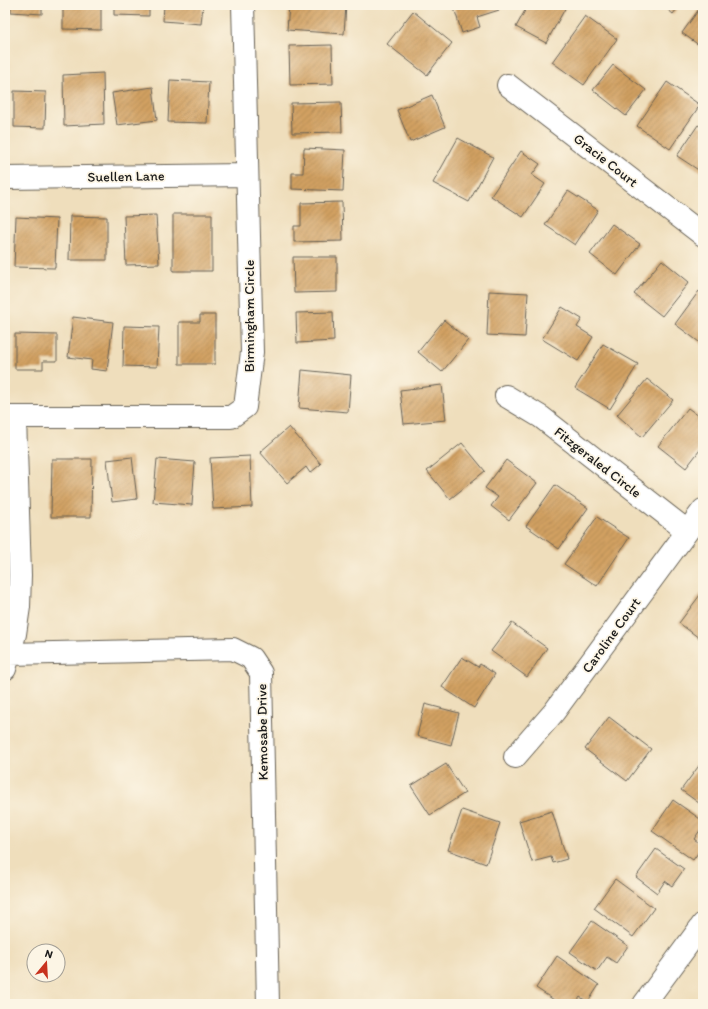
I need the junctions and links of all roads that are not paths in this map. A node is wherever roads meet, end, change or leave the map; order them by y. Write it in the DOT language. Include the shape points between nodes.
graph roads {
  1 [pos="243,5"];
  2 [pos="508,85"];
  3 [pos="247,175"];
  4 [pos="5,178"];
  5 [pos="703,235"];
  6 [pos="506,396"];
  7 [pos="10,417"];
  8 [pos="703,510"];
  9 [pos="687,531"];
  10 [pos="7,662"];
  11 [pos="515,757"];
  12 [pos="703,924"];
  13 [pos="268,1004"];
  14 [pos="644,1004"];
  1 -- 3 [label="street, Birmingham Circle"];
  2 -- 5 [label="street, Gracie Court"];
  3 -- 4 [label="street, Suellen Lane"];
  3 -- 7 [label="street, Birmingham Circle" via="252,352 245,407 231,417"];
  6 -- 9 [label="street, Fitzgeraled Circle" via="541,417"];
  7 -- 10 [label="street" via="20,575 15,634"];
  8 -- 9 [label="street, Caroline Court"];
  9 -- 11 [label="street, Caroline Court" via="554,712"];
  10 -- 13 [label="street, Kemosabe Drive" via="233,649 251,658 261,673"];
  12 -- 14 [label="street"];
}
